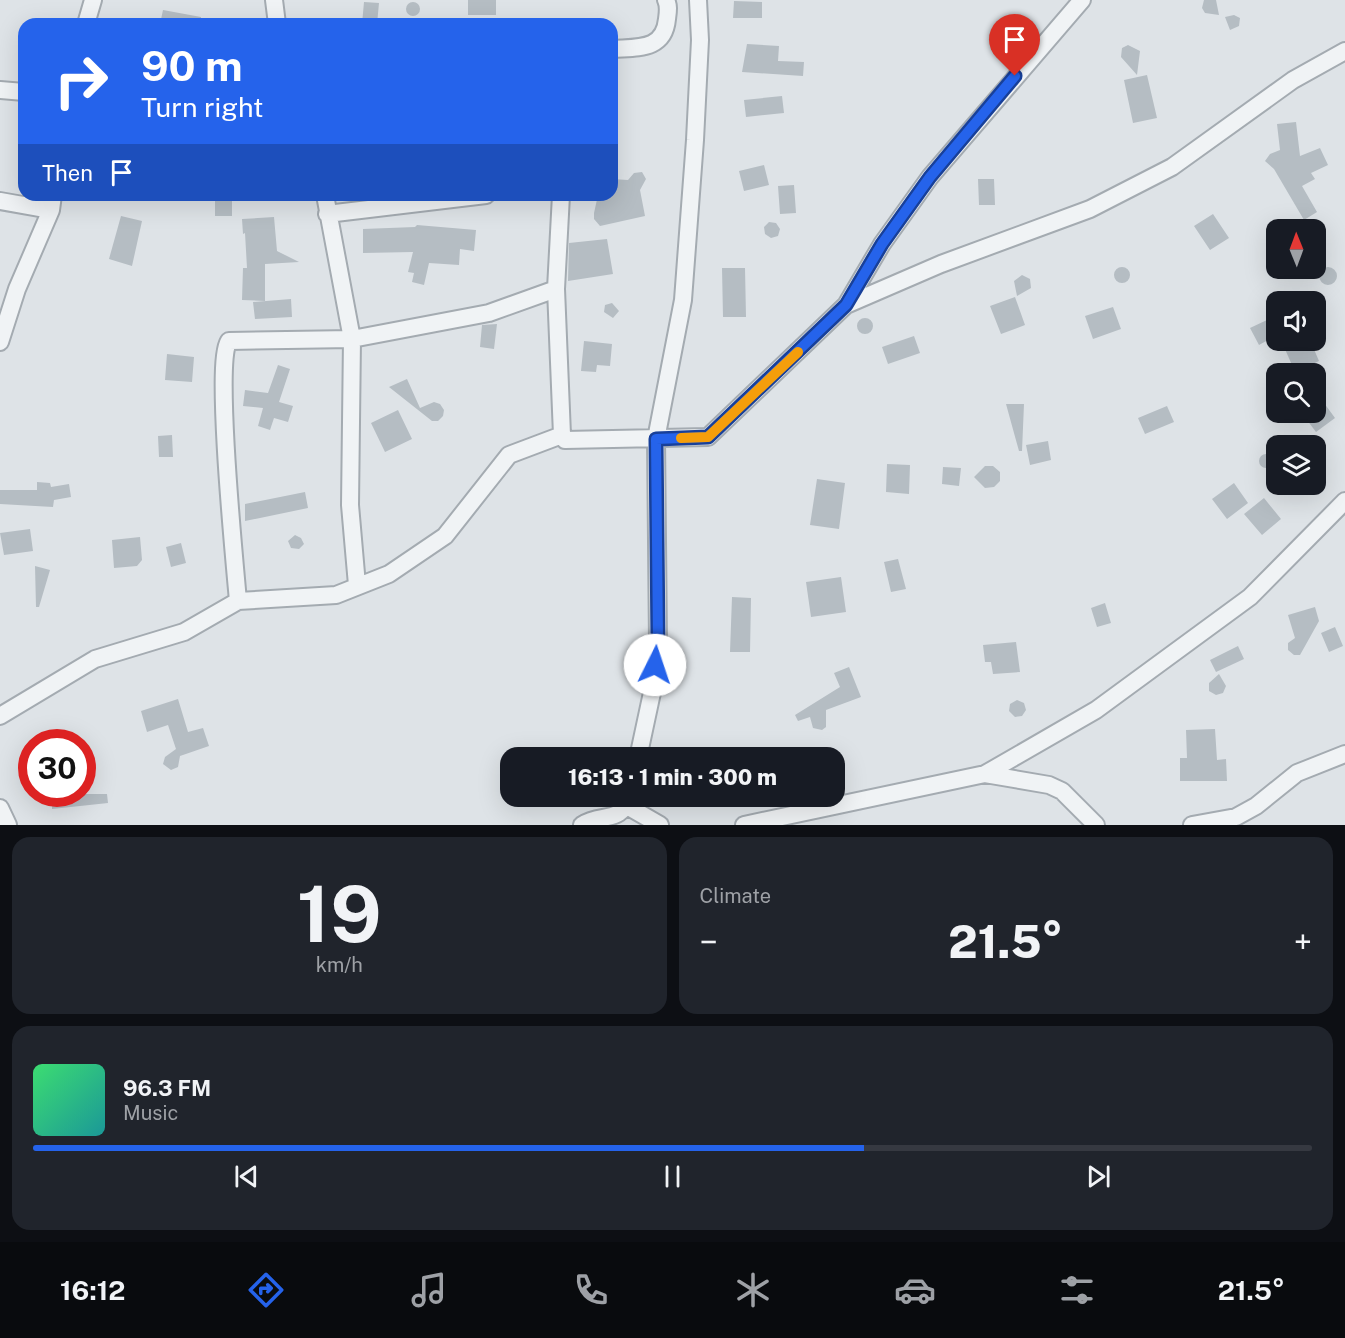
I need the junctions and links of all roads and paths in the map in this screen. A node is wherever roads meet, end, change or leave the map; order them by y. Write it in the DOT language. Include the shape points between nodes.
graph roads {
  1 [pos="93,0"];
  2 [pos="274,0"];
  3 [pos="666,0"];
  4 [pos="698,0"];
  5 [pos="1082,0"];
  6 [pos="88,18"];
  7 [pos="276,18"];
  8 [pos="618,48"];
  9 [pos="1345,51"];
  10 [pos="0,90"];
  11 [pos="18,92"];
  12 [pos="0,201"];
  13 [pos="326,201"];
  14 [pos="436,201"];
  15 [pos="561,201"];
  16 [pos="52,203"];
  17 [pos="327,214"];
  18 [pos="556,289"];
  19 [pos="846,305"];
  20 [pos="352,339"];
  21 [pos="0,342"];
  22 [pos="562,435"];
  23 [pos="656,439"];
  24 [pos="1345,501"];
  25 [pos="357,585"];
  26 [pos="238,601"];
  27 [pos="0,716"];
  28 [pos="640,747"];
  29 [pos="1345,754"];
  30 [pos="985,774"];
  31 [pos="624,807"];
  32 [pos="636,807"];
  33 [pos="0,808"];
  34 [pos="8,825"];
  35 [pos="582,825"];
  36 [pos="660,825"];
  37 [pos="744,825"];
  38 [pos="1096,825"];
  39 [pos="1192,825"];
  1 -- 6 [label="street"];
  2 -- 7 [label="street"];
  3 -- 8 [label="street" via="667,25 662,39 653,45"];
  4 -- 23 [label="street" via="700,40 683,300"];
  5 -- 19 [label="street" via="930,177 882,244"];
  9 -- 19 [label="street" via="1293,80 1172,167 1100,204"];
  10 -- 11 [label="street"];
  12 -- 16 [label="street"];
  13 -- 17 [label="street"];
  14 -- 17 [label="street"];
  15 -- 18 [label="street"];
  16 -- 21 [label="street"];
  17 -- 20 [label="street"];
  18 -- 20 [label="street" via="489,313"];
  18 -- 22 [label="street"];
  19 -- 23 [label="street" via="708,437"];
  20 -- 25 [label="street" via="350,505"];
  20 -- 26 [label="street" via="235,340 225,345 225,408"];
  22 -- 23 [label="street" via="565,440"];
  22 -- 25 [label="street" via="509,454 445,536 389,574"];
  23 -- 28 [label="street" via="658,642"];
  24 -- 30 [label="street" via="1250,597 1096,710"];
  25 -- 26 [label="street" via="336,595"];
  26 -- 27 [label="street" via="184,632 95,659"];
  29 -- 39 [label="street" via="1297,773 1236,817"];
  30 -- 37 [label="street"];
  30 -- 38 [label="street" via="1049,785 1062,791"];
  31 -- 35 [label="street" via="619,816"];
  32 -- 36 [label="street"];
  33 -- 34 [label="street"];
}
